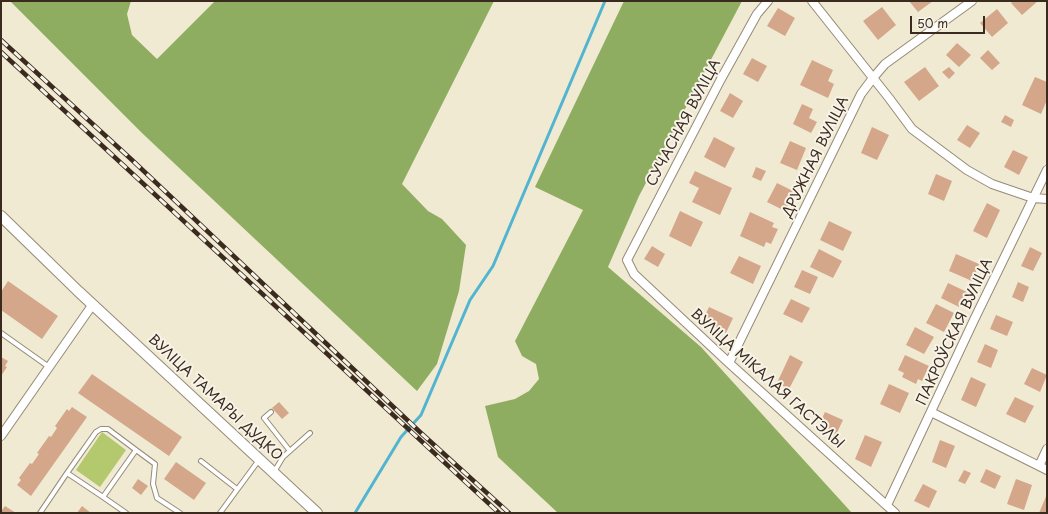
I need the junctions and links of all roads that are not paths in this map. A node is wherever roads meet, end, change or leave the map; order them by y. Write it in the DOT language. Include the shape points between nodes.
graph roads {
  1 [pos="768,1"];
  2 [pos="812,1"];
  3 [pos="972,1"];
  4 [pos="873,78"];
  5 [pos="1047,170"];
  6 [pos="1033,198"];
  7 [pos="1047,199"];
  8 [pos="1,216"];
  9 [pos="627,260"];
  10 [pos="93,304"];
  11 [pos="1,333"];
  12 [pos="729,363"];
  13 [pos="49,368"];
  14 [pos="271,412"];
  15 [pos="931,412"];
  16 [pos="310,433"];
  17 [pos="1,436"];
  18 [pos="1047,449"];
  19 [pos="136,450"];
  20 [pos="290,451"];
  21 [pos="259,459"];
  22 [pos="201,461"];
  23 [pos="1039,466"];
  24 [pos="1047,470"];
  25 [pos="68,473"];
  26 [pos="274,473"];
  27 [pos="237,489"];
  28 [pos="103,497"];
  29 [pos="887,505"];
  30 [pos="40,513"];
  31 [pos="126,513"];
  32 [pos="180,513"];
  33 [pos="220,513"];
  34 [pos="317,513"];
  35 [pos="895,513"];
  1 -- 9 [label="street, СУЧАСНАЯ ВУЛІЦА" via="757,14 721,79"];
  2 -- 4 [label="street"];
  3 -- 4 [label="street, ДРУЖНАЯ ВУЛІЦА" via="885,64"];
  4 -- 6 [label="street" via="912,129 967,170 992,184"];
  4 -- 12 [label="street, ДРУЖНАЯ ВУЛІЦА" via="861,94"];
  5 -- 6 [label="street, ПАКРОЎСКАЯ ВУЛІЦА"];
  6 -- 7 [label="street"];
  6 -- 15 [label="street, ПАКРОЎСКАЯ ВУЛІЦА"];
  8 -- 10 [label="street, ВУЛІЦА ТАМАРЫ ДУДКО"];
  9 -- 12 [label="street, ВУЛІЦА МІКАЛАЯ ГАСТЭЛЫ" via="634,274"];
  10 -- 13 [label="street"];
  10 -- 21 [label="street, ВУЛІЦА ТАМАРЫ ДУДКО"];
  11 -- 13 [label="lane"];
  12 -- 29 [label="street, ВУЛІЦА МІКАЛАЯ ГАСТЭЛЫ"];
  13 -- 17 [label="street"];
  14 -- 20 [label="lane" via="264,418"];
  15 -- 23 [label="street"];
  15 -- 29 [label="street, ПАКРОЎСКАЯ ВУЛІЦА"];
  16 -- 20 [label="lane"];
  18 -- 23 [label="street"];
  19 -- 25 [label="lane" via="108,429 101,429 96,432"];
  19 -- 28 [label="lane"];
  19 -- 32 [label="lane" via="154,464 153,484 157,498"];
  20 -- 26 [label="lane" via="283,457"];
  21 -- 26 [label="street, ВУЛІЦА ТАМАРЫ ДУДКО"];
  21 -- 27 [label="lane"];
  22 -- 27 [label="lane"];
  23 -- 24 [label="street"];
  25 -- 28 [label="lane"];
  25 -- 30 [label="lane"];
  26 -- 34 [label="street, ВУЛІЦА ТАМАРЫ ДУДКО"];
  27 -- 33 [label="lane"];
  28 -- 31 [label="lane"];
  29 -- 35 [label="street, ВУЛІЦА МІКАЛАЯ ГАСТЭЛЫ"];
}
